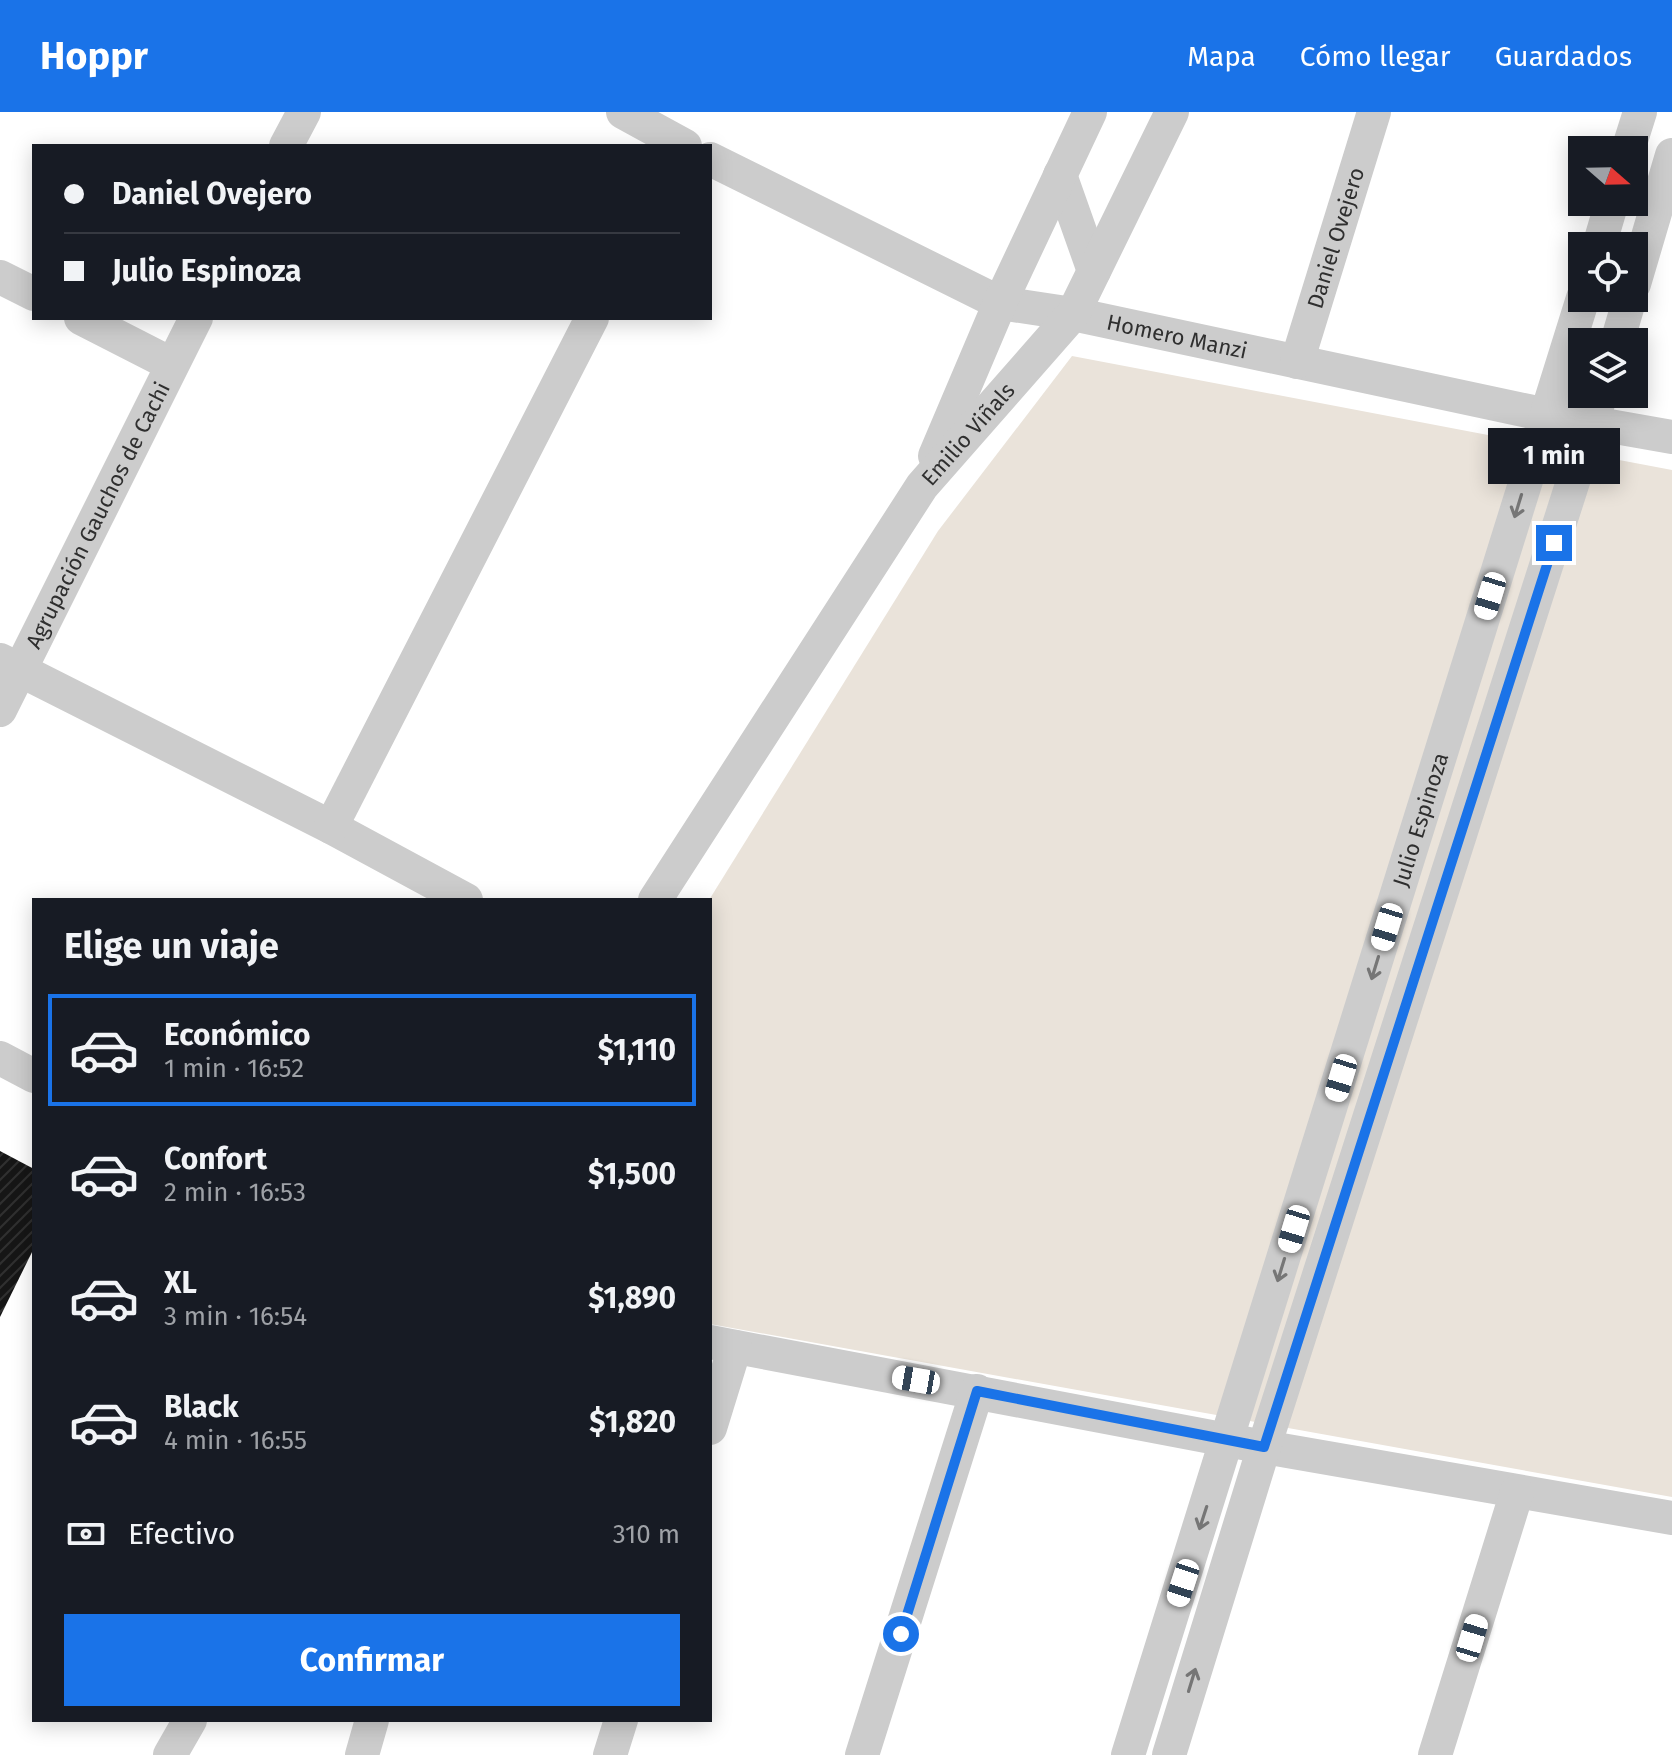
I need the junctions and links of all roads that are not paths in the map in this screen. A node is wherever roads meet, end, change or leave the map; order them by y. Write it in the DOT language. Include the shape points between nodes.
graph roads {
  1 [pos="304,112"];
  2 [pos="623,112"];
  3 [pos="1090,112"];
  4 [pos="1172,112"];
  5 [pos="1374,112"];
  6 [pos="1640,112"];
  7 [pos="1632,136"];
  8 [pos="287,144"];
  9 [pos="680,144"];
  10 [pos="1672,155"];
  11 [pos="712,160"];
  12 [pos="1060,175"];
  13 [pos="1648,236"];
  14 [pos="1094,271"];
  15 [pos="0,277"];
  16 [pos="32,293"];
  17 [pos="1000,303"];
  18 [pos="1579,312"];
  19 [pos="1073,314"];
  20 [pos="85,320"];
  21 [pos="195,320"];
  22 [pos="591,320"];
  23 [pos="1297,362"];
  24 [pos="171,364"];
  25 [pos="1597,408"];
  26 [pos="1547,415"];
  27 [pos="1672,437"];
  28 [pos="922,486"];
  29 [pos="10,666"];
  30 [pos="0,710"];
  31 [pos="331,827"];
  32 [pos="462,898"];
  33 [pos="656,898"];
  34 [pos="0,1058"];
  35 [pos="32,1075"];
  36 [pos="722,1344"];
  37 [pos="977,1391"];
  38 [pos="712,1414"];
  39 [pos="1228,1440"];
  40 [pos="1264,1447"];
  41 [pos="1517,1492"];
  42 [pos="1672,1518"];
  43 [pos="189,1722"];
  44 [pos="371,1722"];
  45 [pos="620,1722"];
  46 [pos="170,1755"];
  47 [pos="362,1755"];
  48 [pos="610,1755"];
  49 [pos="862,1755"];
  50 [pos="1128,1755"];
  51 [pos="1169,1755"];
  52 [pos="1435,1755"];
  1 -- 8 [label="street"];
  2 -- 9 [label="street, Homero Manzi"];
  3 -- 12 [label="street, Emilio Viñals"];
  4 -- 14 [label="street, Emilio Viñals"];
  5 -- 23 [label="street, Daniel Ovejero"];
  6 -- 7 [label="street"];
  10 -- 13 [label="street"];
  11 -- 17 [label="street, Homero Manzi"];
  12 -- 14 [label="street"];
  12 -- 17 [label="street, Emilio Viñals"];
  14 -- 19 [label="street, Emilio Viñals"];
  15 -- 16 [label="street"];
  17 -- 19 [label="street, Homero Manzi"];
  17 -- 28 [label="street, Emilio Viñals"];
  18 -- 26 [label="street, Julio Espinoza"];
  19 -- 23 [label="street, Homero Manzi"];
  19 -- 28 [label="street, Emilio Viñals"];
  20 -- 24 [label="street"];
  21 -- 24 [label="street, Agrupación Gauchos de Cachi"];
  22 -- 31 [label="street"];
  23 -- 26 [label="street, Homero Manzi"];
  24 -- 29 [label="street, Agrupación Gauchos de Cachi"];
  25 -- 26 [label="street, Homero Manzi"];
  25 -- 27 [label="street, Homero Manzi"];
  25 -- 40 [label="street, Julio Espinoza"];
  26 -- 39 [label="street, Julio Espinoza, one-way"];
  28 -- 33 [label="street"];
  29 -- 30 [label="street, Agrupación Gauchos de Cachi"];
  29 -- 31 [label="street"];
  31 -- 32 [label="street"];
  34 -- 35 [label="street"];
  36 -- 37 [label="street"];
  36 -- 38 [label="street"];
  37 -- 39 [label="street"];
  37 -- 49 [label="street"];
  39 -- 40 [label="street"];
  39 -- 50 [label="street, Julio Espinoza, one-way"];
  40 -- 41 [label="street"];
  51 -- 40 [label="street, Julio Espinoza, one-way"];
  41 -- 42 [label="street"];
  41 -- 52 [label="street"];
  43 -- 46 [label="street"];
  44 -- 47 [label="street"];
  45 -- 48 [label="street"];
}
